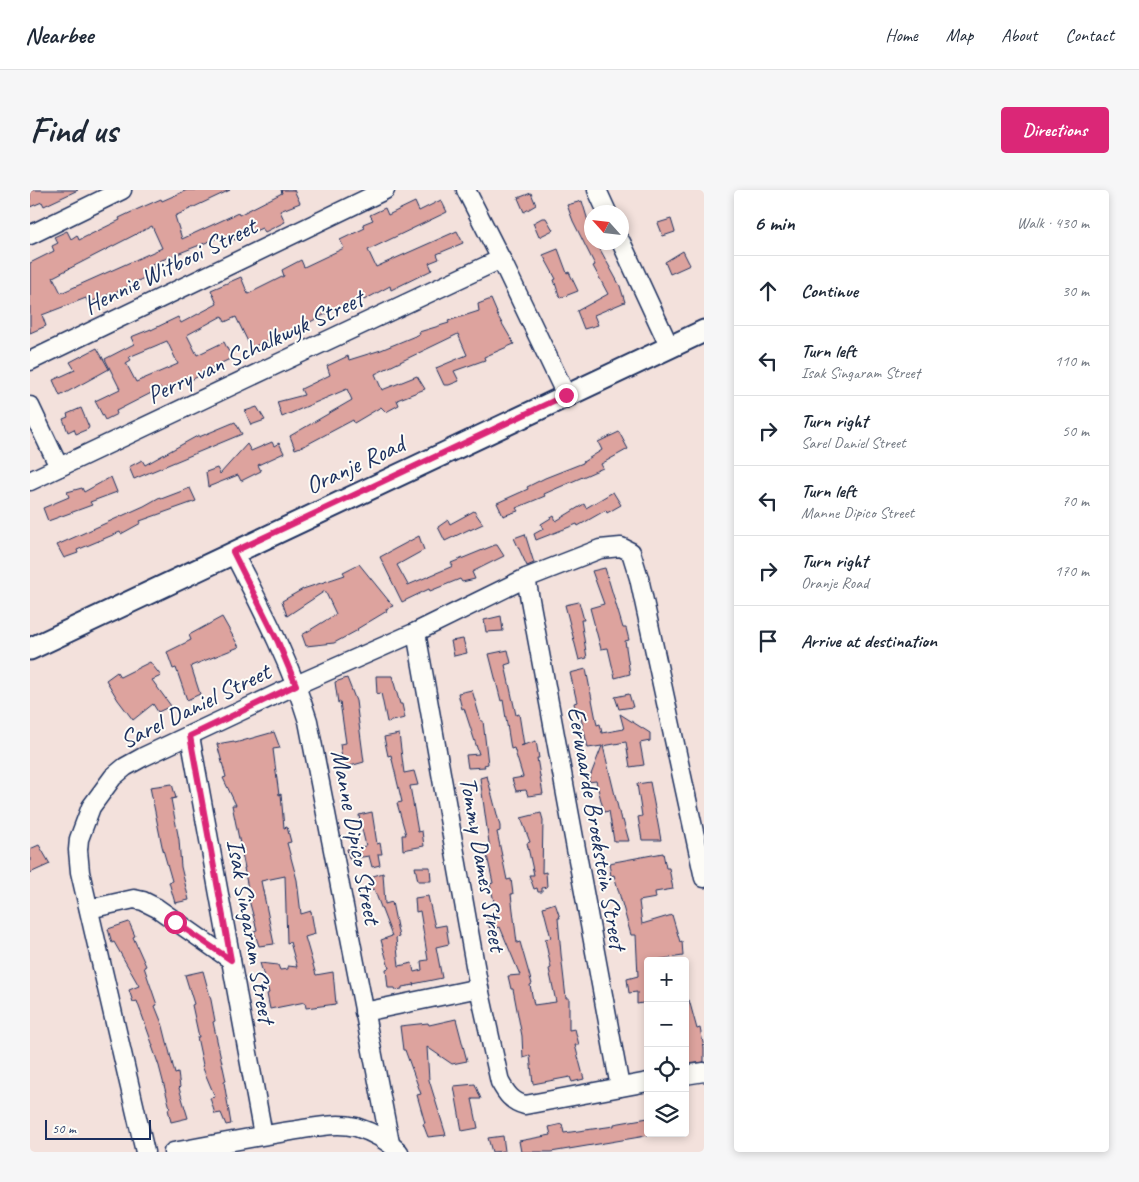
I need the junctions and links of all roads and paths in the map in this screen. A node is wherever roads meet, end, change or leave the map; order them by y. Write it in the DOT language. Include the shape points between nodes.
graph roads {
  1 [pos="122,190"];
  2 [pos="385,190"];
  3 [pos="466,190"];
  4 [pos="597,190"];
  5 [pos="604,205"];
  6 [pos="30,235"];
  7 [pos="625,250"];
  8 [pos="501,259"];
  9 [pos="704,332"];
  10 [pos="670,348"];
  11 [pos="30,360"];
  12 [pos="566,395"];
  13 [pos="30,406"];
  14 [pos="59,467"];
  15 [pos="30,481"];
  16 [pos="233,552"];
  17 [pos="526,578"];
  18 [pos="416,632"];
  19 [pos="30,649"];
  20 [pos="658,665"];
  21 [pos="296,685"];
  22 [pos="190,736"];
  23 [pos="704,859"];
  24 [pos="704,878"];
  25 [pos="88,909"];
  26 [pos="231,960"];
  27 [pos="479,988"];
  28 [pos="364,1012"];
  29 [pos="704,1072"];
  30 [pos="689,1074"];
  31 [pos="644,1083"];
  32 [pos="620,1087"];
  33 [pos="263,1135"];
  34 [pos="395,1148"];
  35 [pos="145,1152"];
  36 [pos="173,1152"];
  1 -- 6 [label="street"];
  2 -- 11 [label="street, Hennie Witbooi Street"];
  3 -- 8 [label="street"];
  4 -- 5 [label="street"];
  7 -- 10 [label="street"];
  8 -- 12 [label="street"];
  8 -- 14 [label="street, Perry van Schalkwyk Street"];
  9 -- 10 [label="street, Oranje Road"];
  10 -- 12 [label="street, Oranje Road"];
  12 -- 16 [label="street, Oranje Road"];
  13 -- 14 [label="street"];
  14 -- 15 [label="street, Perry van Schalkwyk Street"];
  16 -- 19 [label="street, Oranje Road"];
  16 -- 21 [label="street, Manne Dipico Street"];
  17 -- 18 [label="street, Sarel Daniel Street"];
  17 -- 20 [label="street, Sarel Daniel Street" via="600,549 630,545"];
  17 -- 32 [label="street, Eerwaarde Broekstein Street"];
  18 -- 21 [label="street, Sarel Daniel Street"];
  18 -- 27 [label="street, Tommy Dames Street"];
  20 -- 23 [label="street"];
  20 -- 24 [label="street"];
  21 -- 22 [label="street, Sarel Daniel Street"];
  21 -- 28 [label="street, Manne Dipico Street" via="315,753"];
  22 -- 25 [label="street, Sarel Daniel Street" via="125,767 104,787 91,807 82,828 78,850"];
  22 -- 26 [label="street, Isak Singaram Street"];
  25 -- 26 [label="street" via="130,900 143,901"];
  25 -- 35 [label="street, Sarel Daniel Street"];
  26 -- 33 [label="street, Isak Singaram Street"];
  27 -- 28 [label="street"];
  27 -- 32 [label="street, Tommy Dames Street" via="500,1082 512,1100 530,1105"];
  28 -- 34 [label="street, Manne Dipico Street"];
  29 -- 30 [label="street"];
  31 -- 32 [label="street"];
  33 -- 34 [label="street" via="341,1125 356,1127"];
  33 -- 36 [label="street"];
}
